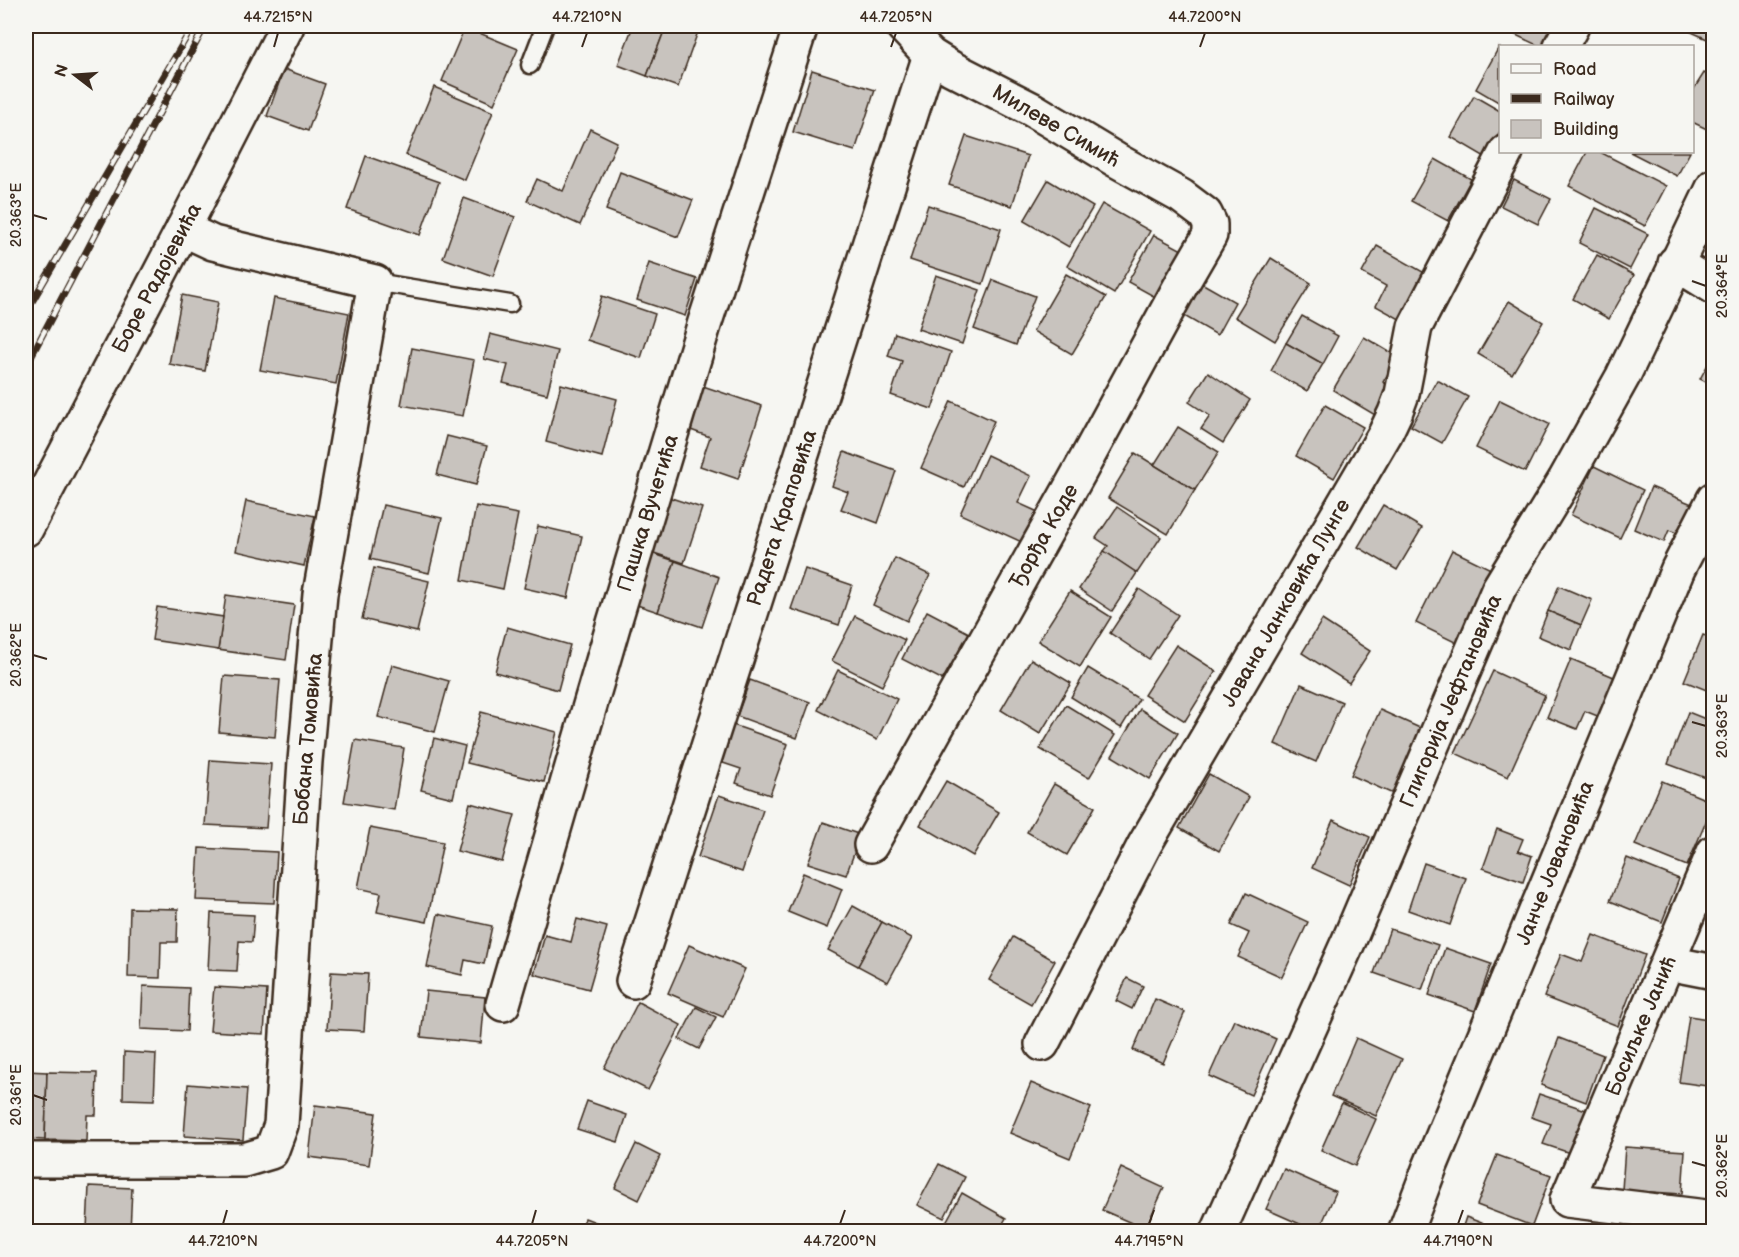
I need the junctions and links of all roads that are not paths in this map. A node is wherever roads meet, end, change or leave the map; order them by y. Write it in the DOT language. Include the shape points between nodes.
graph roads {
  1 [pos="288,26"];
  2 [pos="545,26"];
  3 [pos="801,26"];
  4 [pos="903,26"];
  5 [pos="1572,26"];
  6 [pos="1562,45"];
  7 [pos="930,55"];
  8 [pos="530,65"];
  9 [pos="1505,153"];
  10 [pos="1713,186"];
  11 [pos="1210,224"];
  12 [pos="183,229"];
  13 [pos="1675,263"];
  14 [pos="375,282"];
  15 [pos="1713,287"];
  16 [pos="510,304"];
  17 [pos="1713,499"];
  18 [pos="26,529"];
  19 [pos="871,845"];
  20 [pos="1713,852"];
  21 [pos="1668,963"];
  22 [pos="1713,972"];
  23 [pos="633,981"];
  24 [pos="503,1004"];
  25 [pos="1042,1044"];
  26 [pos="26,1160"];
  27 [pos="1713,1218"];
  28 [pos="1218,1232"];
  29 [pos="1405,1232"];
  1 -- 12 [label="street, Боре Радојевића"];
  2 -- 8 [label="lane"];
  3 -- 24 [label="street, Пашка Вучетића" via="705,322"];
  4 -- 7 [label="street, Милеве Симић"];
  5 -- 6 [label="street"];
  7 -- 11 [label="street, Милеве Симић" via="1181,196 1205,214"];
  7 -- 23 [label="street, Радета Краповића"];
  9 -- 25 [label="street, Јована Јанковића Лунге" via="1415,327 1402,394 1385,434 1145,844"];
  10 -- 13 [label="street, Глигорија Јефтановића"];
  11 -- 19 [label="street, Ђорђа Коде" via="1210,235"];
  12 -- 14 [label="street" via="213,243"];
  12 -- 18 [label="street, Боре Радојевића"];
  13 -- 15 [label="street"];
  13 -- 28 [label="street, Глигорија Јефтановића" via="1623,376 1499,588 1350,938"];
  14 -- 16 [label="lane"];
  14 -- 26 [label="street, Бобана Томовића" via="320,594 305,761 282,1125 271,1152 244,1160"];
  17 -- 29 [label="street, Јанче Јовановића" via="1678,568"];
  20 -- 21 [label="street, Босиљке Јанић"];
  21 -- 22 [label="street"];
  21 -- 27 [label="street, Босиљке Јанић" via="1567,1200"];
}
